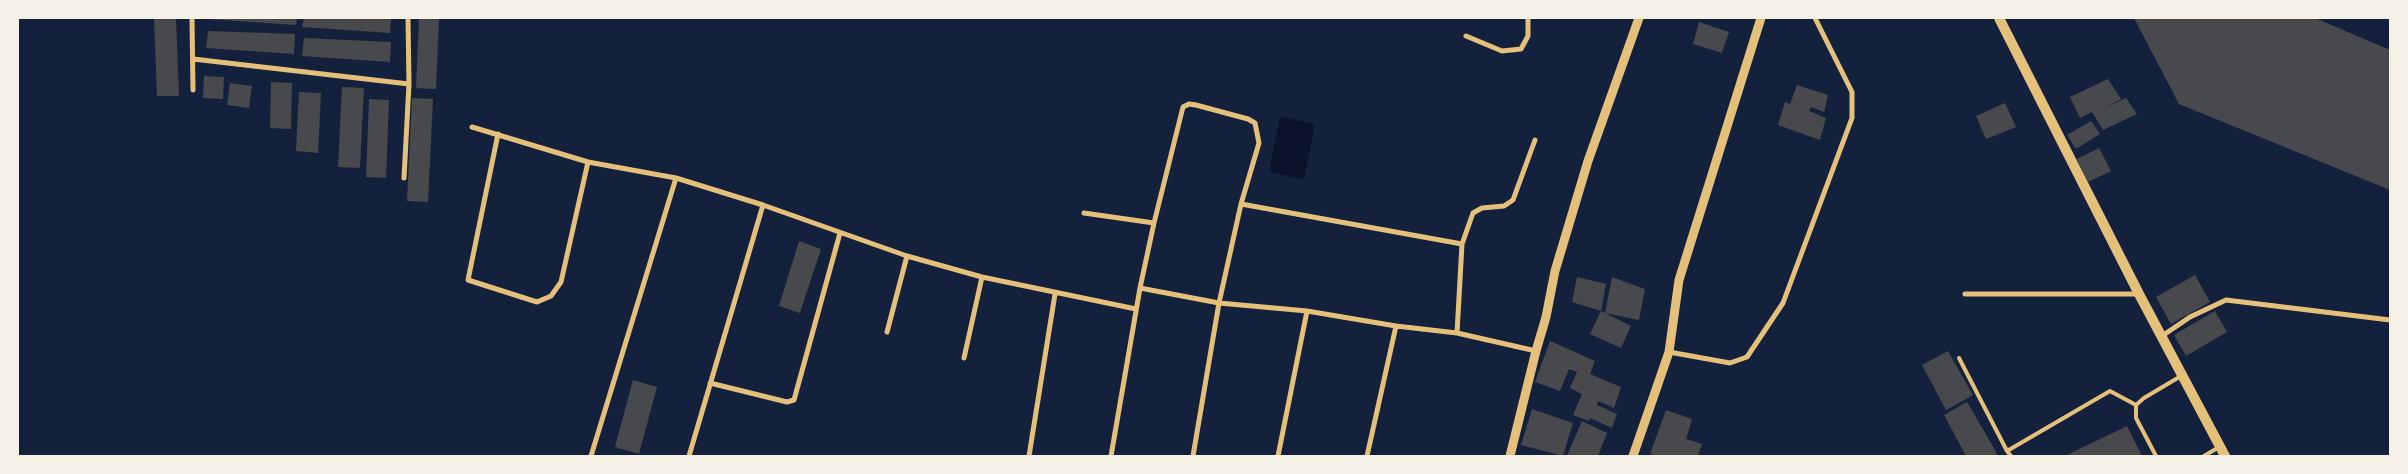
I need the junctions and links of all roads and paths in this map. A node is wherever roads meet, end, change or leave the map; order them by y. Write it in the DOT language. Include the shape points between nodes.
graph roads {
  1 [pos="192,18"];
  2 [pos="408,18"];
  3 [pos="1528,18"];
  4 [pos="1640,18"];
  5 [pos="1762,18"];
  6 [pos="1815,18"];
  7 [pos="1999,18"];
  8 [pos="1466,36"];
  9 [pos="193,59"];
  10 [pos="409,84"];
  11 [pos="193,90"];
  12 [pos="472,127"];
  13 [pos="498,134"];
  14 [pos="1535,140"];
  15 [pos="588,162"];
  16 [pos="404,178"];
  17 [pos="676,178"];
  18 [pos="1241,204"];
  19 [pos="762,205"];
  20 [pos="1084,213"];
  21 [pos="1154,223"];
  22 [pos="840,233"];
  23 [pos="1462,244"];
  24 [pos="907,256"];
  25 [pos="982,277"];
  26 [pos="1140,288"];
  27 [pos="1055,294"];
  28 [pos="1965,294"];
  29 [pos="2139,294"];
  30 [pos="1220,303"];
  31 [pos="1136,309"];
  32 [pos="1307,311"];
  33 [pos="2390,320"];
  34 [pos="1396,326"];
  35 [pos="887,332"];
  36 [pos="1457,333"];
  37 [pos="2162,336"];
  38 [pos="1536,351"];
  39 [pos="1669,352"];
  40 [pos="964,358"];
  41 [pos="1959,358"];
  42 [pos="2184,375"];
  43 [pos="710,383"];
  44 [pos="2136,405"];
  45 [pos="2220,447"];
  46 [pos="2008,451"];
  47 [pos="590,456"];
  48 [pos="689,456"];
  49 [pos="1029,456"];
  50 [pos="1111,456"];
  51 [pos="1193,456"];
  52 [pos="1278,456"];
  53 [pos="1367,456"];
  54 [pos="1510,456"];
  55 [pos="1633,456"];
  56 [pos="2010,456"];
  57 [pos="2156,456"];
  58 [pos="2204,456"];
  59 [pos="2225,456"];
  1 -- 9 [label="street"];
  2 -- 10 [label="street"];
  3 -- 8 [label="street" via="1528,36 1521,49 1502,51"];
  4 -- 38 [label="street" via="1588,160 1555,271"];
  5 -- 39 [label="street" via="1679,280"];
  6 -- 39 [label="street" via="1852,92 1852,118 1783,303 1747,357 1730,363"];
  7 -- 29 [label="main road"];
  9 -- 10 [label="street"];
  9 -- 11 [label="street"];
  10 -- 16 [label="street"];
  12 -- 13 [label="street"];
  13 -- 15 [label="street"];
  13 -- 15 [label="street" via="468,280 537,302 550,296 561,282"];
  14 -- 23 [label="street" via="1513,200 1504,206 1482,208 1474,213"];
  15 -- 17 [label="street"];
  17 -- 19 [label="street"];
  17 -- 47 [label="street"];
  18 -- 21 [label="street" via="1259,144 1255,123 1189,104 1183,107"];
  18 -- 23 [label="street"];
  18 -- 30 [label="street"];
  19 -- 22 [label="street"];
  19 -- 43 [label="street"];
  20 -- 21 [label="street"];
  21 -- 26 [label="street"];
  22 -- 24 [label="street"];
  22 -- 43 [label="street" via="794,400 787,402"];
  23 -- 36 [label="street"];
  24 -- 25 [label="street"];
  24 -- 35 [label="street"];
  25 -- 27 [label="street"];
  25 -- 40 [label="street"];
  26 -- 30 [label="street"];
  26 -- 31 [label="street"];
  27 -- 31 [label="street"];
  27 -- 49 [label="street"];
  28 -- 29 [label="street"];
  29 -- 37 [label="main road"];
  30 -- 32 [label="street"];
  30 -- 51 [label="street"];
  31 -- 50 [label="street"];
  32 -- 34 [label="street"];
  32 -- 52 [label="street"];
  33 -- 37 [label="street" via="2226,300 2190,317"];
  34 -- 36 [label="street"];
  34 -- 53 [label="street"];
  36 -- 38 [label="street"];
  37 -- 42 [label="main road"];
  38 -- 54 [label="street"];
  39 -- 55 [label="street"];
  41 -- 46 [label="lane"];
  42 -- 44 [label="lane"];
  42 -- 45 [label="main road"];
  43 -- 48 [label="street"];
  44 -- 46 [label="lane" via="2110,391"];
  44 -- 57 [label="lane" via="2136,418"];
  45 -- 58 [label="lane"];
  45 -- 59 [label="main road"];
  46 -- 56 [label="lane"];
}
